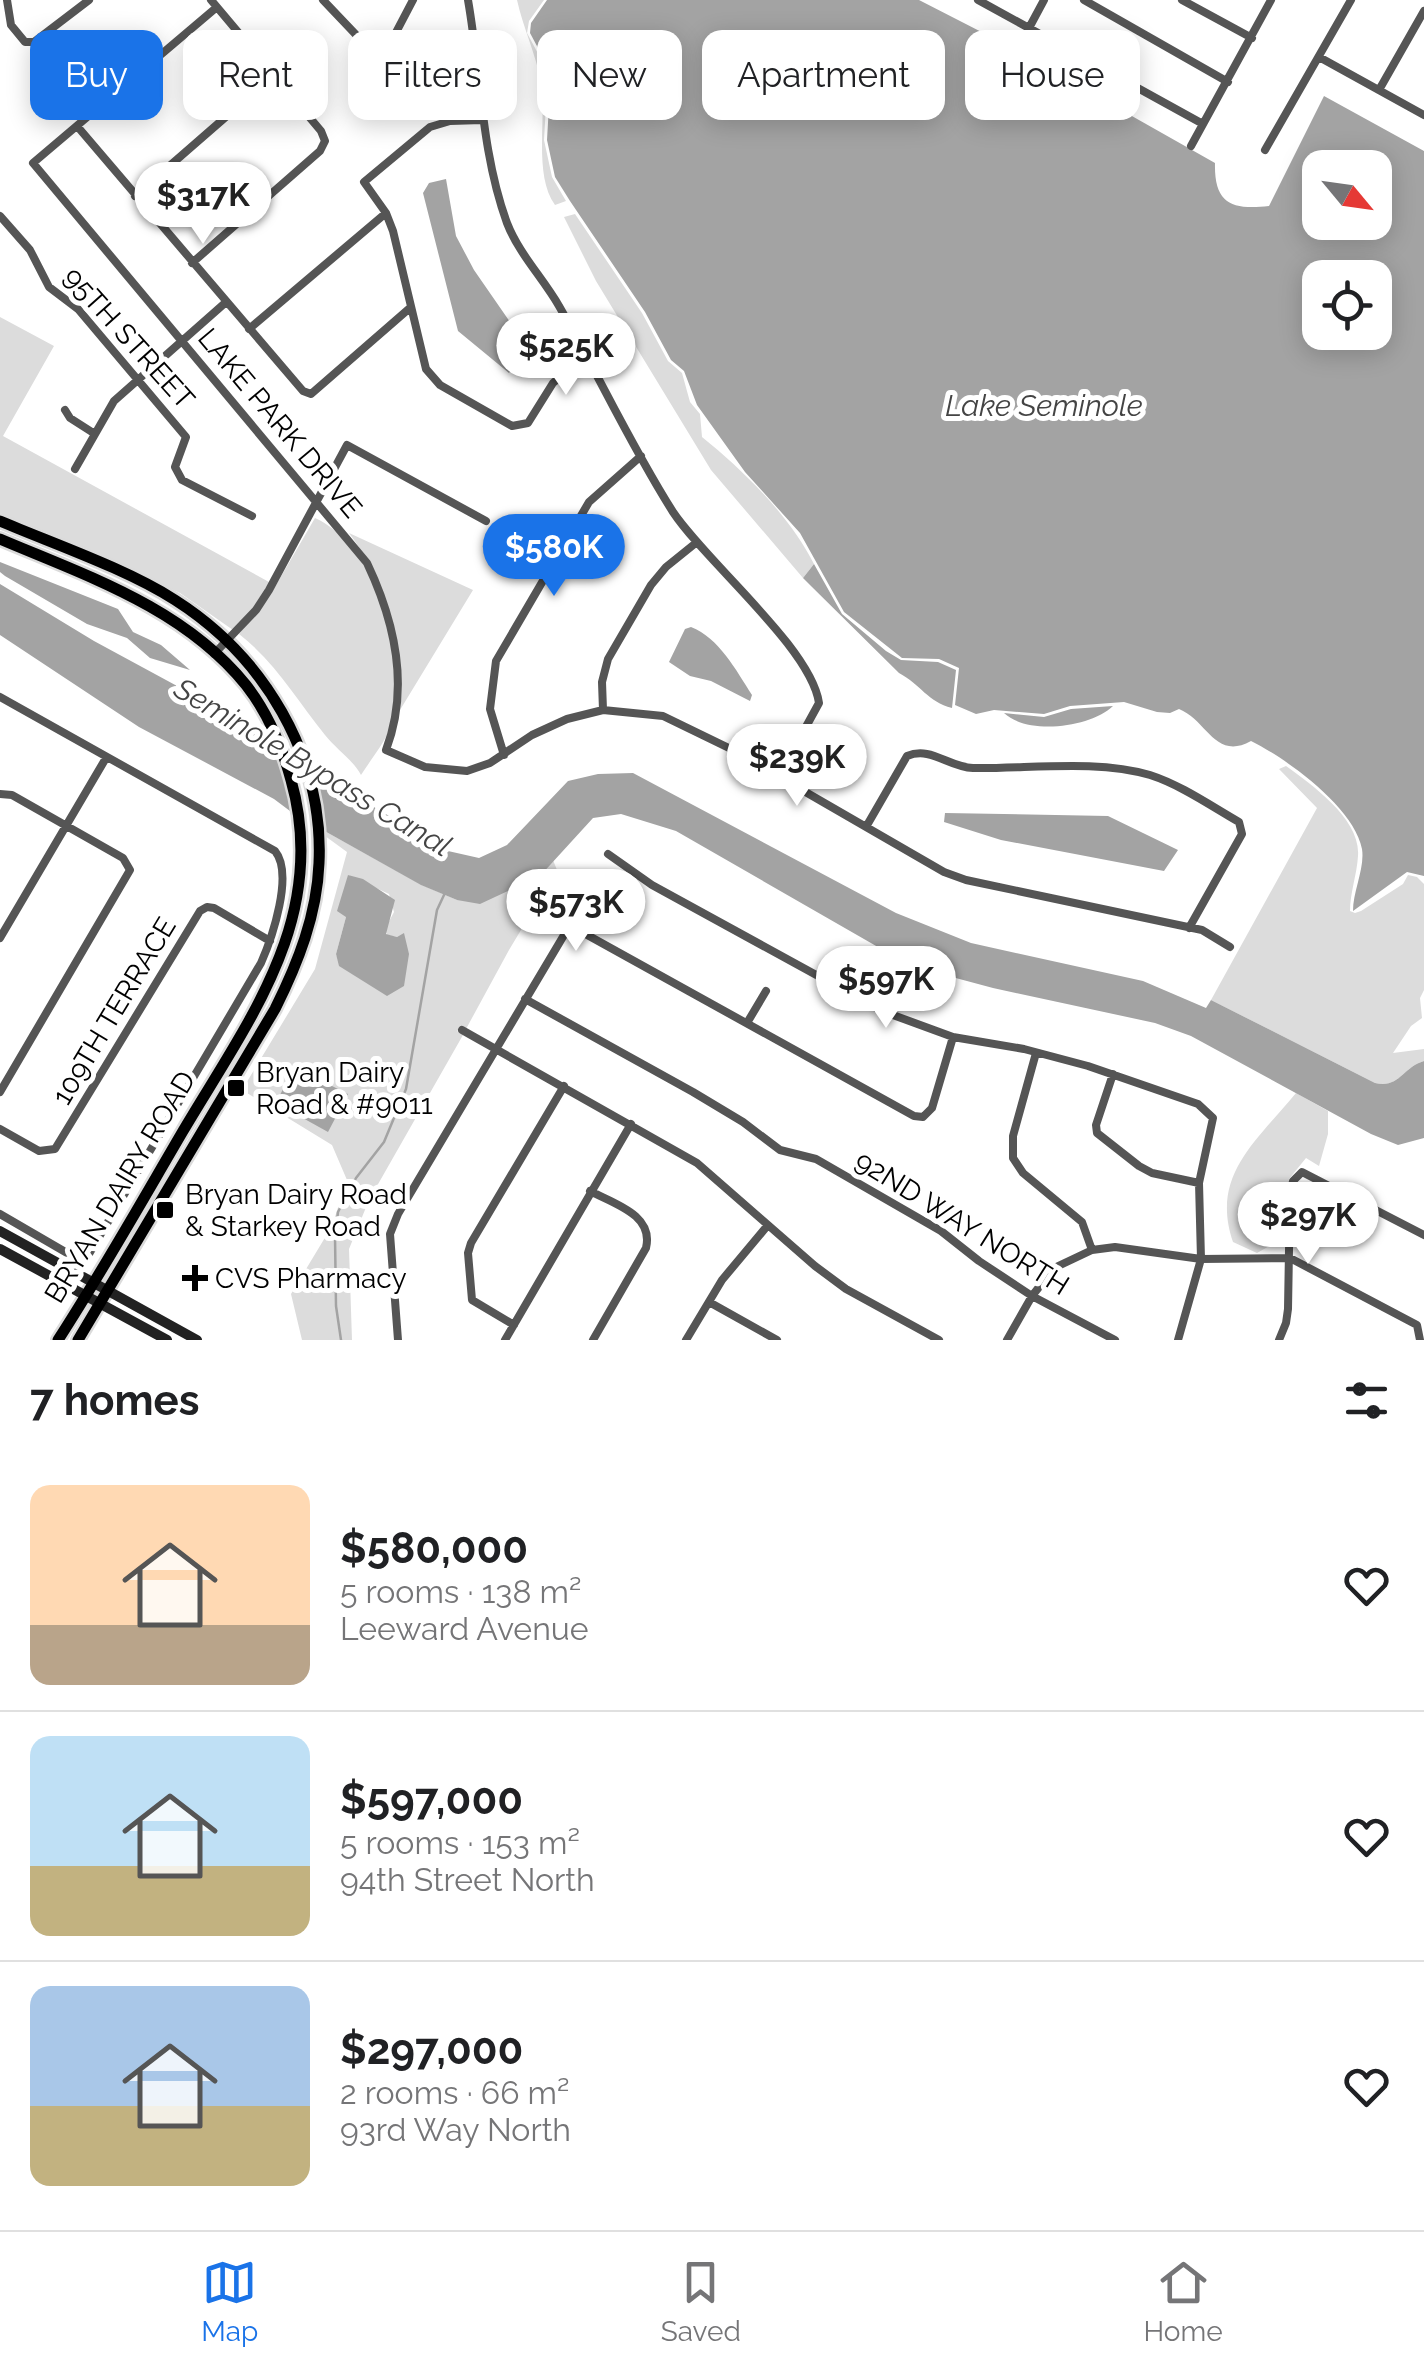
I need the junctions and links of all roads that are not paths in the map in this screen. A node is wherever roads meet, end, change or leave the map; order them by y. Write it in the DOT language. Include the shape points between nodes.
graph roads {
  1 [pos="7,0"];
  2 [pos="89,0"];
  3 [pos="323,0"];
  4 [pos="414,0"];
  5 [pos="468,0"];
  6 [pos="978,0"];
  7 [pos="1044,0"];
  8 [pos="1084,0"];
  9 [pos="1182,0"];
  10 [pos="1270,0"];
  11 [pos="1351,0"];
  12 [pos="214,4"];
  13 [pos="1424,11"];
  14 [pos="1029,28"];
  15 [pos="236,30"];
  16 [pos="473,30"];
  17 [pos="1252,38"];
  18 [pos="1319,57"];
  19 [pos="1228,82"];
  20 [pos="1379,90"];
  21 [pos="1424,115"];
  22 [pos="222,120"];
  23 [pos="309,120"];
  24 [pos="450,120"];
  25 [pos="482,120"];
  26 [pos="1203,124"];
  27 [pos="77,126"];
  28 [pos="1191,146"];
  29 [pos="1264,150"];
  30 [pos="135,196"];
  31 [pos="386,214"];
  32 [pos="0,216"];
  33 [pos="192,263"];
  34 [pos="225,303"];
  35 [pos="411,307"];
  36 [pos="249,329"];
  37 [pos="182,342"];
  38 [pos="586,355"];
  39 [pos="138,378"];
  40 [pos="64,410"];
  41 [pos="95,434"];
  42 [pos="641,456"];
  43 [pos="75,469"];
  44 [pos="318,503"];
  45 [pos="252,516"];
  46 [pos="0,520"];
  47 [pos="486,520"];
  48 [pos="0,538"];
  49 [pos="696,542"];
  50 [pos="227,641"];
  51 [pos="214,654"];
  52 [pos="0,696"];
  53 [pos="603,710"];
  54 [pos="504,755"];
  55 [pos="106,758"];
  56 [pos="778,776"];
  57 [pos="0,794"];
  58 [pos="67,826"];
  59 [pos="866,827"];
  60 [pos="608,854"];
  61 [pos="592,888"];
  62 [pos="571,926"];
  63 [pos="1189,928"];
  64 [pos="0,938"];
  65 [pos="270,940"];
  66 [pos="1230,947"];
  67 [pos="766,991"];
  68 [pos="525,999"];
  69 [pos="746,1023"];
  70 [pos="462,1030"];
  71 [pos="953,1036"];
  72 [pos="497,1050"];
  73 [pos="209,1051"];
  74 [pos="1036,1052"];
  75 [pos="225,1060"];
  76 [pos="240,1069"];
  77 [pos="1113,1074"];
  78 [pos="564,1086"];
  79 [pos="0,1092"];
  80 [pos="631,1124"];
  81 [pos="0,1128"];
  82 [pos="1198,1183"];
  83 [pos="590,1191"];
  84 [pos="0,1214"];
  85 [pos="768,1225"];
  86 [pos="0,1231"];
  87 [pos="1424,1235"];
  88 [pos="0,1250"];
  89 [pos="1092,1250"];
  90 [pos="1290,1258"];
  91 [pos="1200,1259"];
  92 [pos="94,1283"];
  93 [pos="109,1292"];
  94 [pos="1032,1296"];
  95 [pos="86,1297"];
  96 [pos="708,1302"];
  97 [pos="101,1304"];
  98 [pos="514,1325"];
  99 [pos="58,1340"];
  100 [pos="78,1340"];
  101 [pos="167,1340"];
  102 [pos="197,1340"];
  103 [pos="398,1340"];
  104 [pos="506,1340"];
  105 [pos="594,1340"];
  106 [pos="686,1340"];
  107 [pos="777,1340"];
  108 [pos="938,1340"];
  109 [pos="1007,1340"];
  110 [pos="1115,1340"];
  111 [pos="1178,1340"];
  112 [pos="1278,1340"];
  113 [pos="1420,1340"];
  1 -- 2 [label="street" via="11,25 26,42"];
  3 -- 4 [label="street" via="381,60"];
  5 -- 16 [label="street"];
  6 -- 14 [label="street"];
  7 -- 14 [label="street"];
  8 -- 19 [label="street"];
  9 -- 17 [label="street"];
  10 -- 17 [label="street"];
  11 -- 18 [label="street"];
  12 -- 15 [label="street"];
  12 -- 27 [label="street"];
  13 -- 20 [label="street"];
  14 -- 26 [label="street"];
  17 -- 19 [label="street"];
  18 -- 20 [label="street"];
  18 -- 29 [label="street"];
  19 -- 26 [label="street"];
  20 -- 21 [label="street"];
  22 -- 30 [label="street"];
  23 -- 33 [label="street" via="325,141 320,151"];
  24 -- 31 [label="street" via="430,128 364,182"];
  25 -- 38 [label="street" via="516,243"];
  26 -- 28 [label="street"];
  27 -- 30 [label="street"];
  27 -- 37 [label="street, LAKE PARK DRIVE" via="33,163"];
  30 -- 33 [label="street"];
  31 -- 35 [label="street"];
  31 -- 36 [label="street"];
  32 -- 39 [label="street, 95TH STREET" via="50,287"];
  33 -- 34 [label="street"];
  34 -- 36 [label="street"];
  34 -- 37 [label="street"];
  35 -- 36 [label="street" via="311,394"];
  35 -- 38 [label="street" via="430,378 512,426 528,423 553,383"];
  37 -- 39 [label="street"];
  37 -- 44 [label="street, LAKE PARK DRIVE"];
  38 -- 42 [label="street"];
  39 -- 41 [label="street" via="114,400"];
  39 -- 45 [label="street, 95TH STREET" via="186,437 175,467 182,480"];
  40 -- 41 [label="street"];
  41 -- 43 [label="street"];
  42 -- 49 [label="street"];
  42 -- 54 [label="street" via="589,502 496,661 490,709"];
  44 -- 47 [label="street" via="347,445"];
  44 -- 50 [label="street" via="256,610"];
  44 -- 54 [label="street, LAKE PARK DRIVE" via="367,563 388,613 398,675 396,725 386,750 449,772 476,769"];
  46 -- 50 [label="main road, BRYAN DAIRY ROAD" via="171,597"];
  48 -- 51 [label="main road, BRYAN DAIRY ROAD" via="133,597"];
  49 -- 53 [label="street" via="651,585 608,659"];
  49 -- 56 [label="street" via="790,648 818,697"];
  50 -- 51 [label="street"];
  50 -- 76 [label="main road, BRYAN DAIRY ROAD" via="258,672 290,727 306,772 320,862 294,972"];
  51 -- 75 [label="main road, BRYAN DAIRY ROAD" via="244,682 286,762 301,849 295,914 283,954"];
  52 -- 55 [label="street, BRYAN DAIRY ROAD"];
  53 -- 54 [label="street" via="560,721"];
  53 -- 56 [label="street" via="674,720"];
  55 -- 58 [label="street"];
  55 -- 65 [label="street, BRYAN DAIRY ROAD" via="275,851 282,866"];
  56 -- 59 [label="street"];
  57 -- 58 [label="street"];
  58 -- 64 [label="street"];
  58 -- 79 [label="street" via="123,858 128,878"];
  59 -- 63 [label="street" via="966,880"];
  59 -- 63 [label="street" via="907,756 916,752 970,768 1101,768 1156,777 1242,827"];
  60 -- 71 [label="street" via="652,886 882,1011"];
  61 -- 62 [label="street"];
  62 -- 68 [label="street"];
  62 -- 69 [label="street"];
  63 -- 66 [label="street"];
  65 -- 73 [label="street, BRYAN DAIRY ROAD"];
  65 -- 81 [label="street, 109TH TERRACE" via="214,908 200,911 56,1149 39,1151"];
  67 -- 69 [label="street"];
  68 -- 72 [label="street"];
  68 -- 94 [label="street, 92ND WAY NORTH" via="710,1102 780,1150 816,1160 941,1231"];
  69 -- 71 [label="street" via="923,1117 932,1108"];
  70 -- 72 [label="street"];
  71 -- 74 [label="street"];
  72 -- 78 [label="street"];
  72 -- 103 [label="street" via="390,1234"];
  73 -- 75 [label="street, BRYAN DAIRY ROAD"];
  73 -- 84 [label="street, BRYAN DAIRY ROAD" via="86,1257 74,1257"];
  74 -- 77 [label="street"];
  74 -- 89 [label="street" via="1013,1158 1082,1222"];
  75 -- 76 [label="street, BRYAN DAIRY ROAD"];
  75 -- 92 [label="main road, BRYAN DAIRY ROAD"];
  76 -- 93 [label="main road, BRYAN DAIRY ROAD"];
  77 -- 82 [label="street" via="1098,1133 1139,1166"];
  77 -- 82 [label="street" via="1198,1104 1213,1118"];
  78 -- 80 [label="street"];
  78 -- 98 [label="street" via="468,1253 472,1300"];
  80 -- 83 [label="street"];
  80 -- 85 [label="street" via="698,1162"];
  82 -- 91 [label="street"];
  83 -- 98 [label="street"];
  83 -- 105 [label="street" via="643,1221 650,1235"];
  85 -- 96 [label="street"];
  85 -- 108 [label="street" via="846,1288"];
  86 -- 92 [label="main road"];
  87 -- 90 [label="street" via="1302,1172 1290,1192"];
  88 -- 95 [label="main road"];
  89 -- 91 [label="street"];
  89 -- 94 [label="street" via="1054,1268"];
  90 -- 91 [label="street"];
  90 -- 112 [label="street" via="1286,1324"];
  90 -- 113 [label="street" via="1417,1325"];
  91 -- 111 [label="street"];
  92 -- 93 [label="main road"];
  92 -- 95 [label="main road, BRYAN DAIRY ROAD"];
  93 -- 97 [label="main road, BRYAN DAIRY ROAD"];
  93 -- 102 [label="main road"];
  94 -- 109 [label="street"];
  94 -- 110 [label="street, 92ND WAY NORTH"];
  95 -- 97 [label="main road"];
  95 -- 99 [label="main road, BRYAN DAIRY ROAD"];
  96 -- 106 [label="street"];
  96 -- 107 [label="street"];
  97 -- 100 [label="main road, BRYAN DAIRY ROAD"];
  97 -- 101 [label="main road"];
  98 -- 104 [label="street"];
}
